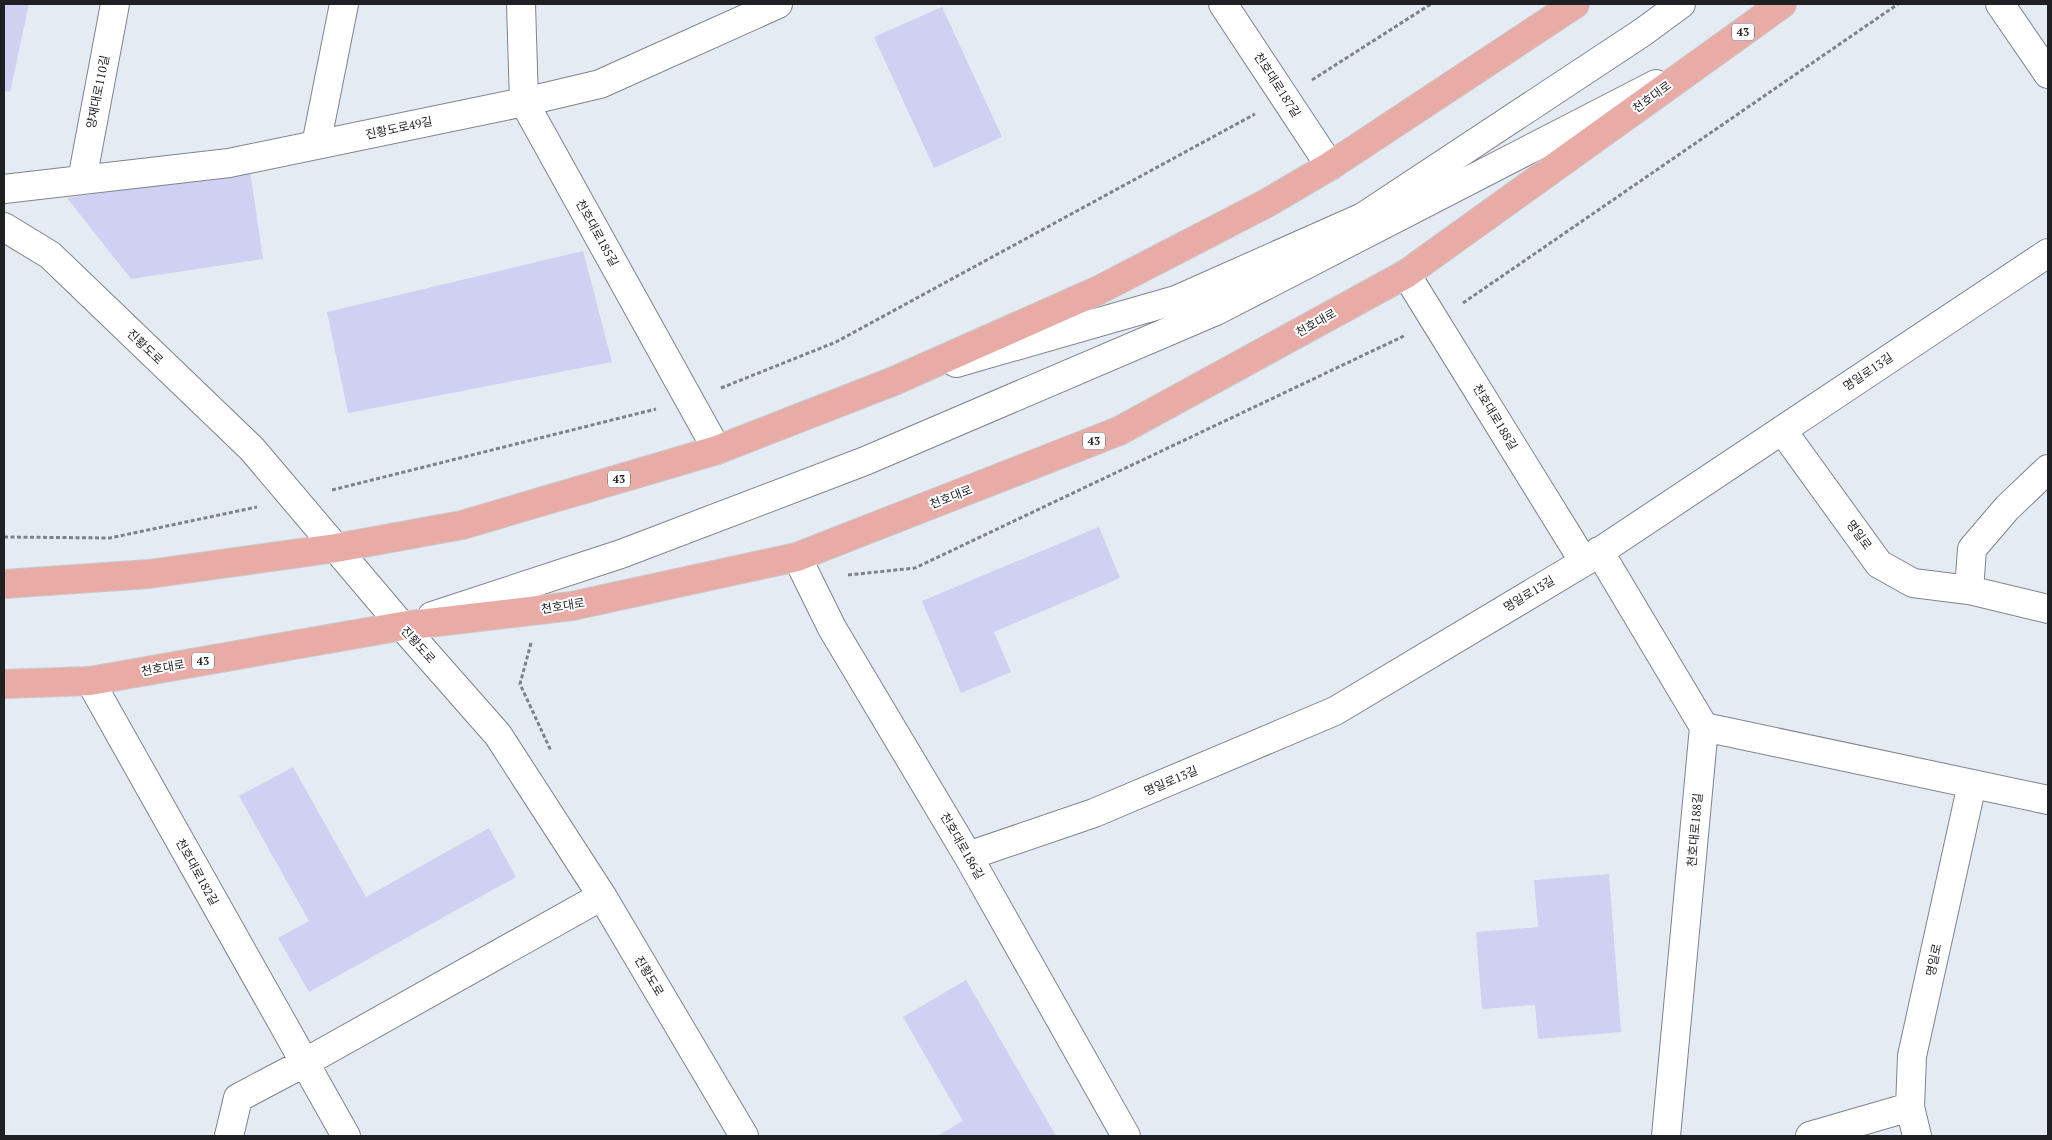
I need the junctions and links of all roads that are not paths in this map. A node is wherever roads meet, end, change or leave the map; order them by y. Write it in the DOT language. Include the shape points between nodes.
graph roads {
  1 [pos="115,4"];
  2 [pos="344,4"];
  3 [pos="521,4"];
  4 [pos="778,4"];
  5 [pos="1223,4"];
  6 [pos="1575,4"];
  7 [pos="1681,4"];
  8 [pos="1782,4"];
  9 [pos="2000,4"];
  10 [pos="1703,60"];
  11 [pos="2048,74"];
  12 [pos="524,102"];
  13 [pos="316,145"];
  14 [pos="1330,166"];
  15 [pos="82,180"];
  16 [pos="4,189"];
  17 [pos="4,227"];
  18 [pos="2048,253"];
  19 [pos="1406,274"];
  20 [pos="894,381"];
  21 [pos="1782,430"];
  22 [pos="716,450"];
  23 [pos="2048,470"];
  24 [pos="336,548"];
  25 [pos="797,557"];
  26 [pos="1591,557"];
  27 [pos="4,584"];
  28 [pos="1969,590"];
  29 [pos="2048,609"];
  30 [pos="402,626"];
  31 [pos="90,681"];
  32 [pos="4,684"];
  33 [pos="1704,727"];
  34 [pos="1972,784"];
  35 [pos="2048,800"];
  36 [pos="968,856"];
  37 [pos="602,896"];
  38 [pos="304,1063"];
  39 [pos="1910,1107"];
  40 [pos="229,1136"];
  41 [pos="346,1136"];
  42 [pos="744,1136"];
  43 [pos="1126,1136"];
  44 [pos="1666,1136"];
  45 [pos="1810,1136"];
  46 [pos="1917,1136"];
  1 -- 15 [label="street, 양재대로110길"];
  2 -- 13 [label="street"];
  3 -- 12 [label="street, 천호대로185길"];
  4 -- 12 [label="street, 진황도로49길" via="600,84"];
  5 -- 14 [label="street, 천호대로187길"];
  6 -- 14 [label="main road, 43"];
  7 -- 20 [label="street" via="1363,216 1176,300"];
  8 -- 10 [label="main road, 천호대로 / 43"];
  9 -- 11 [label="street"];
  10 -- 19 [label="main road, 천호대로 / 43"];
  10 -- 30 [label="street" via="1216,311 847,468 621,554"];
  12 -- 13 [label="street, 진황도로49길"];
  12 -- 22 [label="street, 천호대로185길"];
  13 -- 15 [label="street, 진황도로49길" via="230,163"];
  14 -- 20 [label="main road, 43" via="1099,290"];
  15 -- 16 [label="street, 진황도로49길"];
  17 -- 24 [label="street, 진황도로" via="50,255 252,449"];
  18 -- 21 [label="street, 명일로13길"];
  19 -- 25 [label="main road, 천호대로 / 43" via="1119,431"];
  19 -- 26 [label="street, 천호대로188길"];
  20 -- 22 [label="main road, 43"];
  21 -- 26 [label="street, 명일로13길"];
  21 -- 28 [label="street, 명일로" via="1879,564 1913,583"];
  22 -- 24 [label="main road, 43" via="462,525"];
  23 -- 28 [label="street" via="2007,508 1972,549"];
  24 -- 27 [label="main road, 43" via="149,574"];
  24 -- 30 [label="street, 진황도로"];
  25 -- 30 [label="main road, 천호대로 / 43" via="572,606"];
  25 -- 36 [label="street, 천호대로186길" via="832,628"];
  26 -- 33 [label="street, 천호대로188길"];
  26 -- 36 [label="street, 명일로13길" via="1335,712 1094,813"];
  28 -- 29 [label="street, 명일로"];
  30 -- 31 [label="main road, 천호대로 / 43"];
  30 -- 37 [label="street, 진황도로" via="498,735"];
  31 -- 32 [label="main road, 천호대로 / 43"];
  31 -- 38 [label="street, 천호대로182길"];
  33 -- 34 [label="street"];
  33 -- 44 [label="street, 천호대로188길"];
  34 -- 35 [label="street"];
  34 -- 39 [label="street, 명일로" via="1912,1056"];
  36 -- 43 [label="street, 천호대로186길"];
  37 -- 38 [label="street"];
  37 -- 42 [label="street, 진황도로"];
  38 -- 40 [label="street" via="238,1098"];
  38 -- 41 [label="street, 천호대로182길"];
  39 -- 45 [label="street"];
  39 -- 46 [label="street, 명일로"];
}
